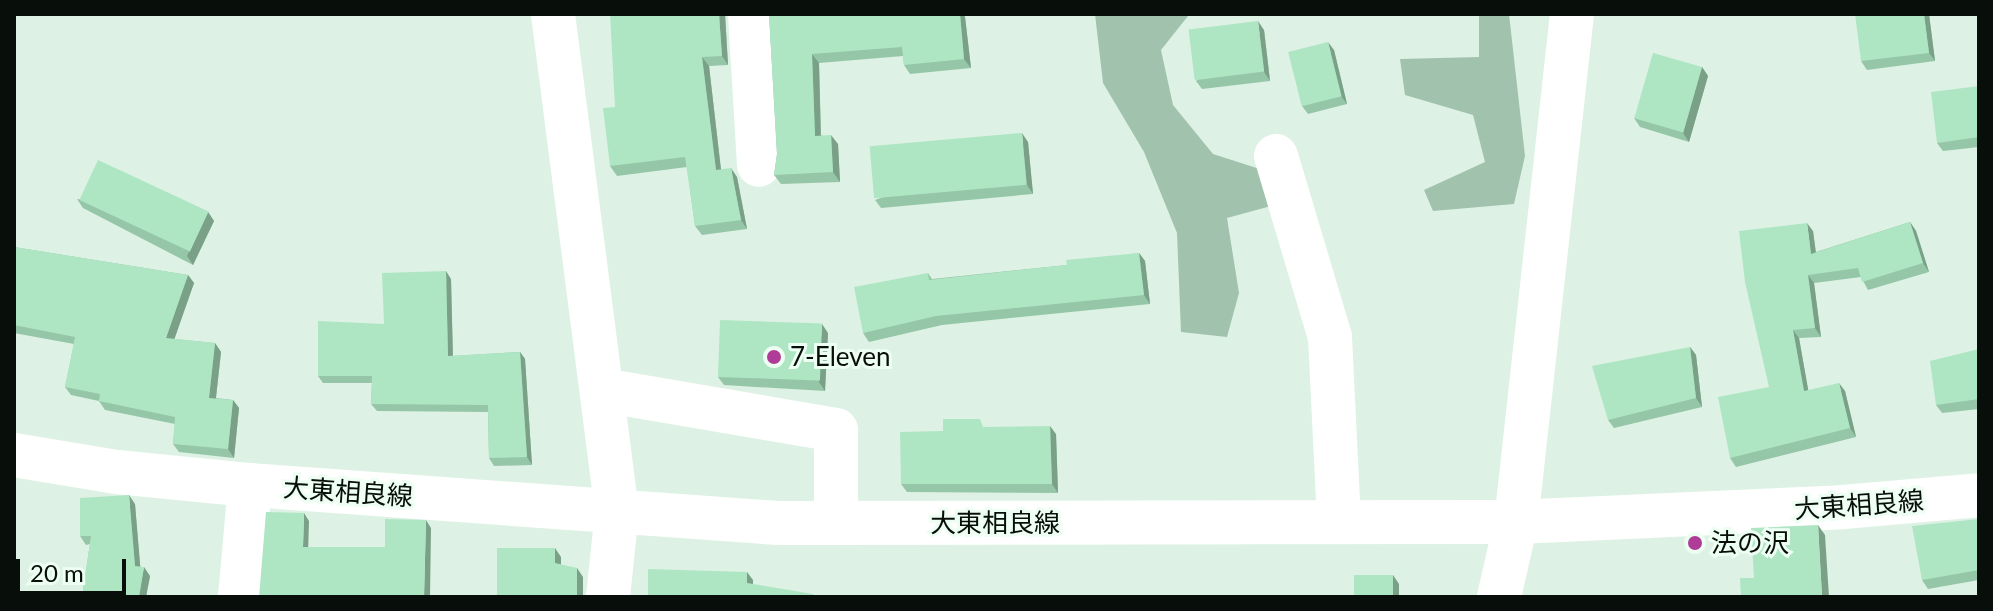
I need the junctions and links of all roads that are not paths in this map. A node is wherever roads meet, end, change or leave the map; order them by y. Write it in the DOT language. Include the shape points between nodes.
graph roads {
  1 [pos="553,14"];
  2 [pos="750,14"];
  3 [pos="1572,14"];
  4 [pos="1276,156"];
  5 [pos="759,165"];
  6 [pos="602,390"];
  7 [pos="14,455"];
  8 [pos="250,485"];
  9 [pos="1979,495"];
  10 [pos="617,512"];
  11 [pos="1339,522"];
  12 [pos="1516,522"];
  13 [pos="836,523"];
  14 [pos="240,597"];
  15 [pos="608,597"];
  16 [pos="1499,597"];
  1 -- 6 [label="main road"];
  2 -- 5 [label="main road"];
  3 -- 12 [label="main road"];
  4 -- 11 [label="main road" via="1330,337"];
  6 -- 10 [label="main road"];
  6 -- 13 [label="main road" via="836,430"];
  7 -- 8 [label="main road, 大東相良線"];
  8 -- 10 [label="main road, 大東相良線"];
  8 -- 14 [label="main road"];
  9 -- 12 [label="main road, 大東相良線" via="1843,507"];
  10 -- 13 [label="main road, 大東相良線"];
  10 -- 15 [label="main road"];
  11 -- 12 [label="main road, 大東相良線"];
  11 -- 13 [label="main road, 大東相良線"];
  12 -- 16 [label="main road"];
}
